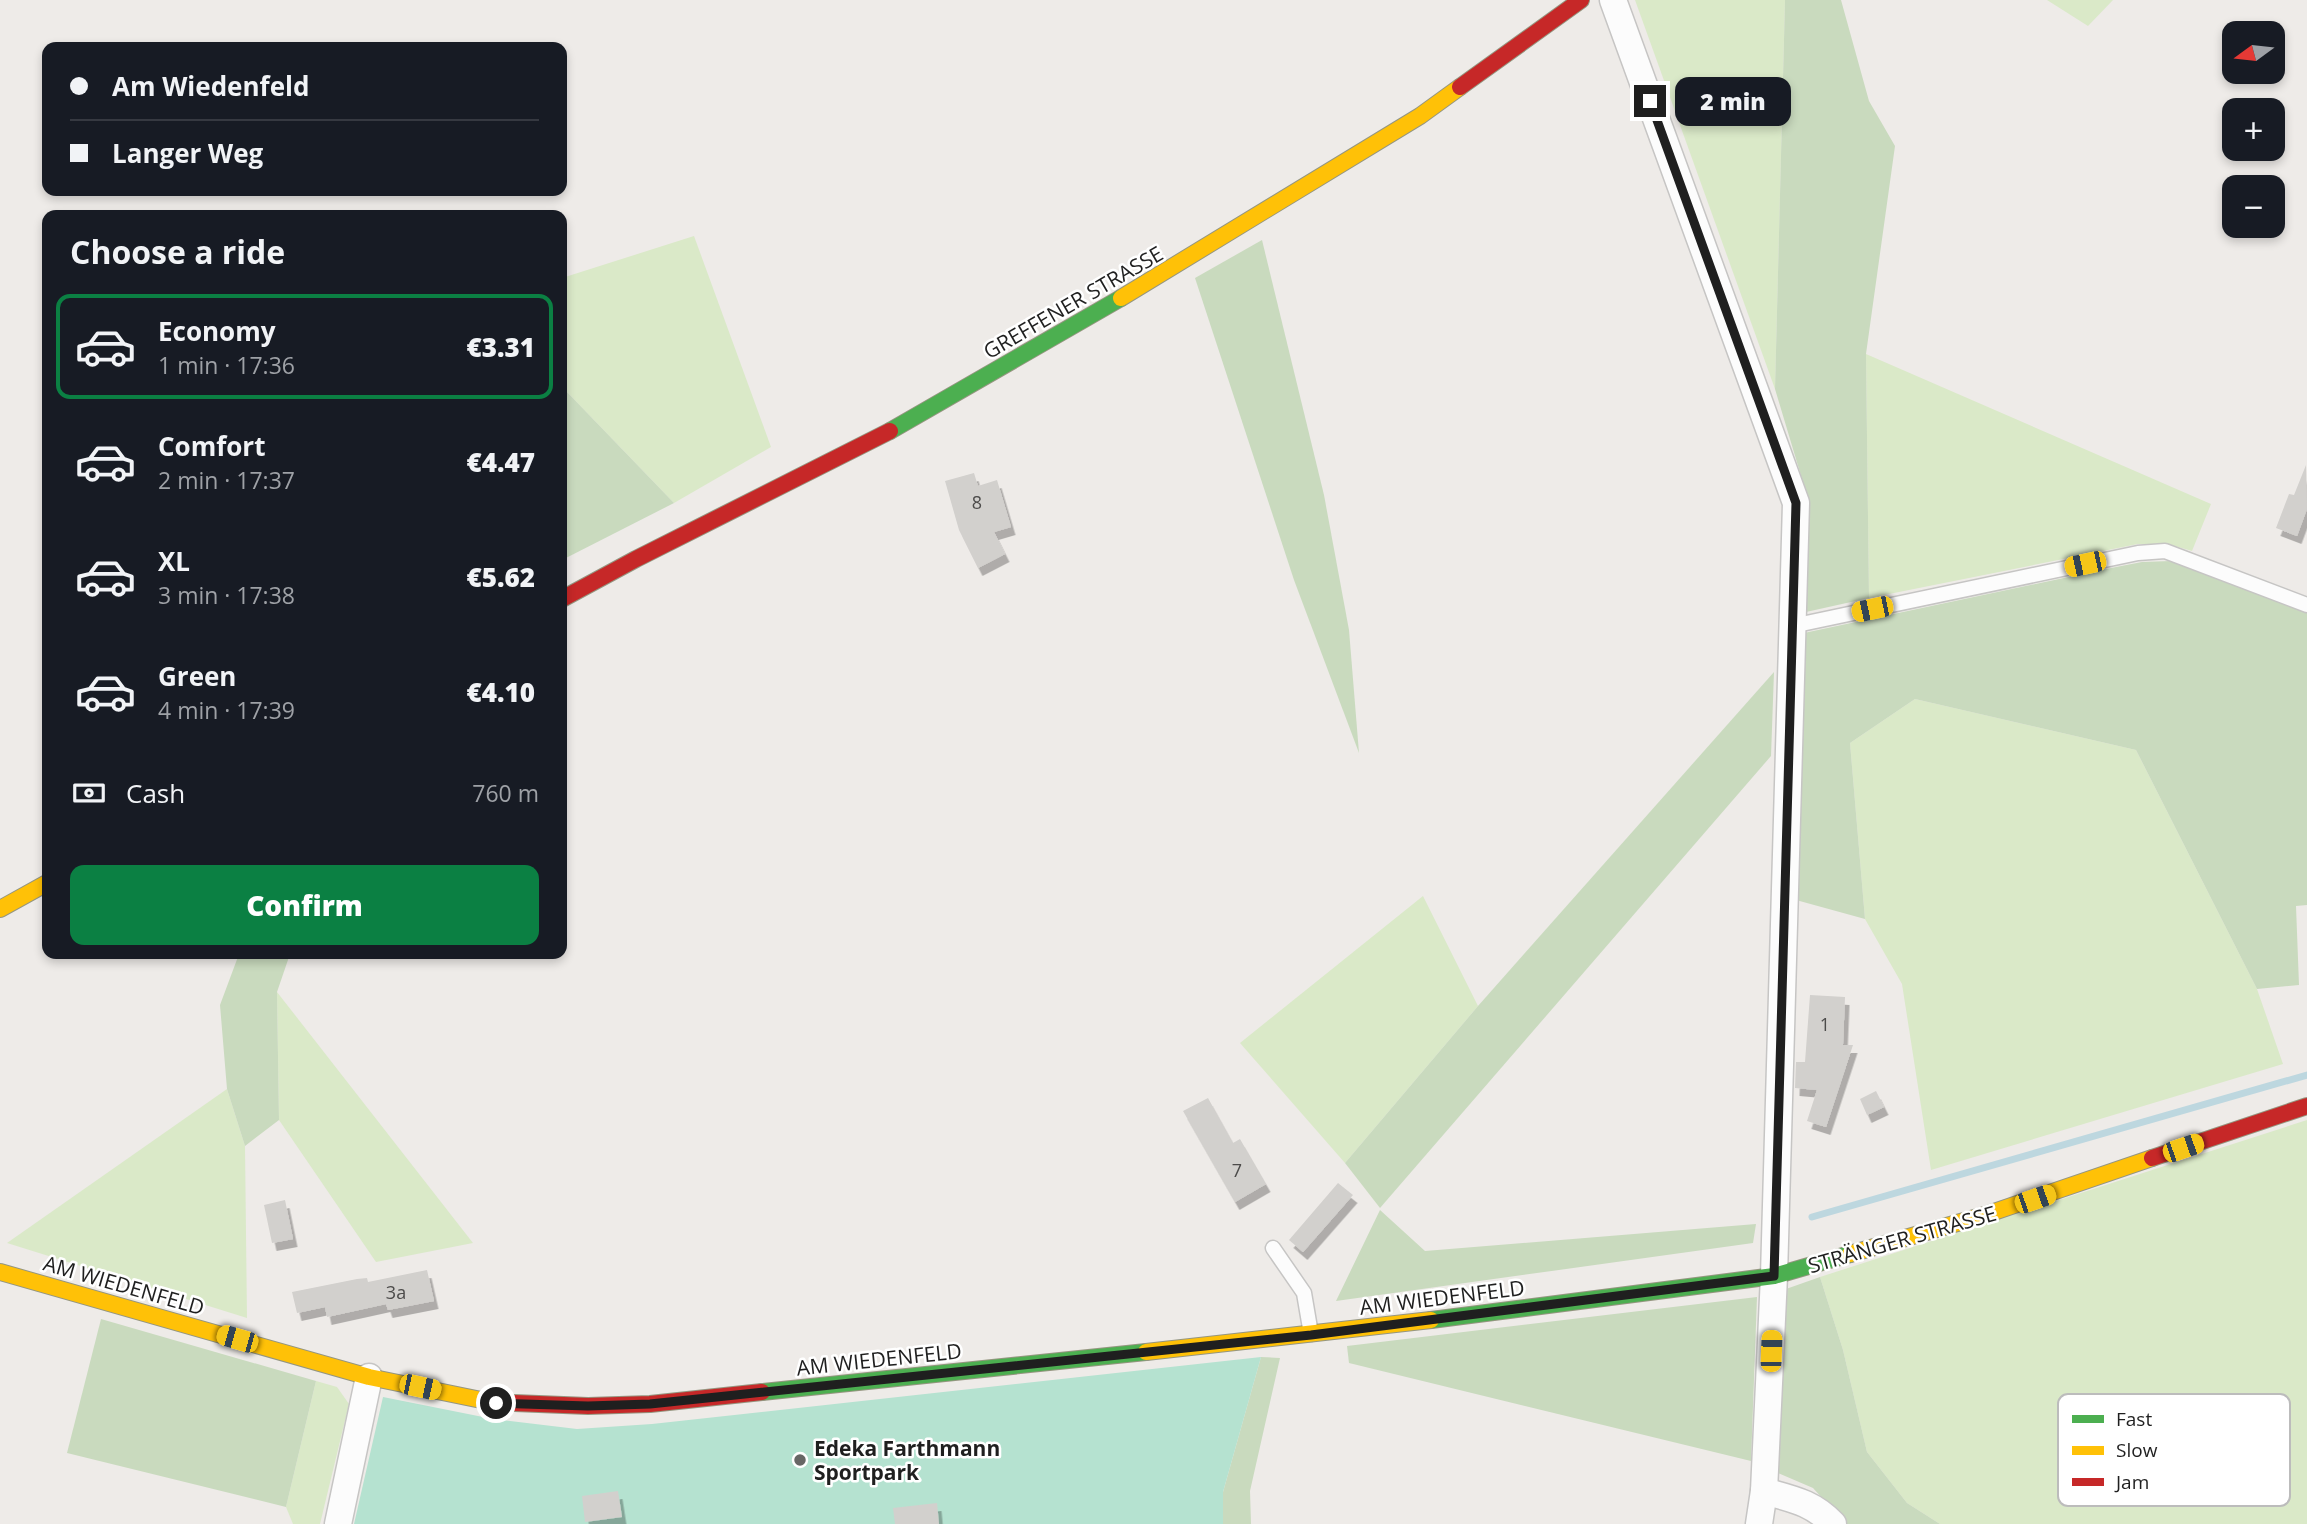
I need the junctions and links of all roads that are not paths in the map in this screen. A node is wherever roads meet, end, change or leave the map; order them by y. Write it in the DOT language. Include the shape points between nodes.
graph roads {
  1 [pos="1581,0"];
  2 [pos="1613,0"];
  3 [pos="567,596"];
  4 [pos="2307,605"];
  5 [pos="1792,626"];
  6 [pos="42,886"];
  7 [pos="0,909"];
  8 [pos="2307,1107"];
  9 [pos="1273,1248"];
  10 [pos="0,1272"];
  11 [pos="1774,1276"];
  12 [pos="1311,1335"];
  13 [pos="371,1371"];
  14 [pos="1764,1490"];
  15 [pos="338,1524"];
  16 [pos="1759,1524"];
  17 [pos="1833,1524"];
  1 -- 3 [label="street, GREFFENER STRASSE" via="1420,116 1186,260 917,417"];
  2 -- 5 [label="street" via="1796,503"];
  4 -- 5 [label="lane" via="2165,551"];
  5 -- 11 [label="street"];
  6 -- 7 [label="street"];
  8 -- 11 [label="street, STRÄNGER STRASSE" via="1985,1215"];
  9 -- 12 [label="lane" via="1304,1293"];
  10 -- 13 [label="street, AM WIEDENFELD"];
  11 -- 12 [label="street, AM WIEDENFELD"];
  11 -- 14 [label="street"];
  12 -- 13 [label="street, AM WIEDENFELD" via="650,1404 496,1403"];
  13 -- 15 [label="street"];
  14 -- 16 [label="street"];
  14 -- 17 [label="street" via="1804,1501"];
}
